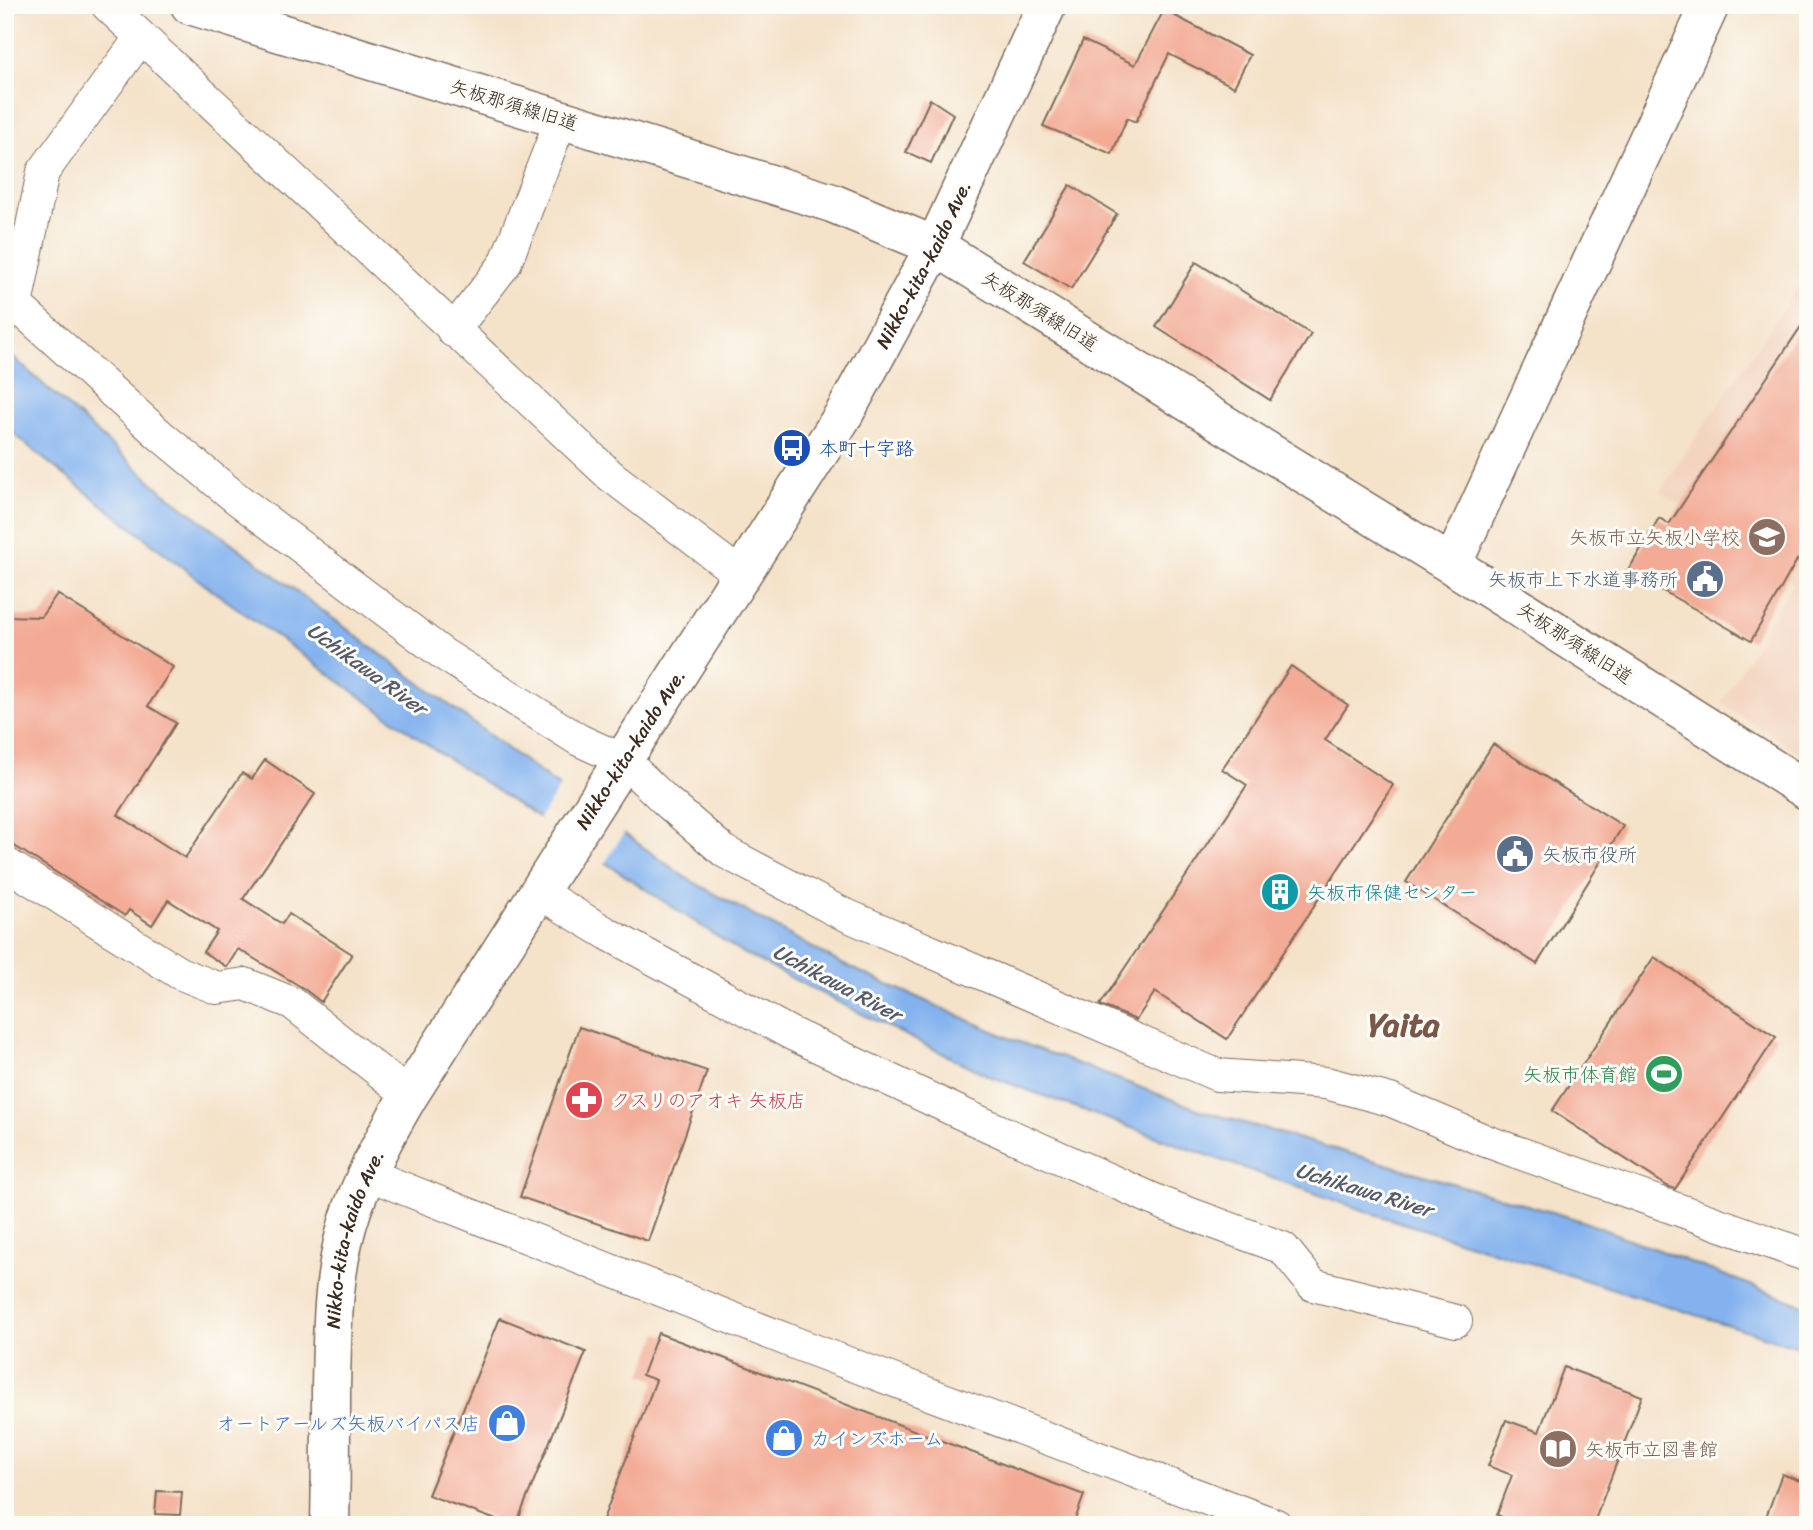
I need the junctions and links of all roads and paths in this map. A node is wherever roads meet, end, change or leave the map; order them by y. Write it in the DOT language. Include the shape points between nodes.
graph roads {
  1 [pos="107,5"];
  2 [pos="191,5"];
  3 [pos="1047,5"];
  4 [pos="1710,5"];
  5 [pos="141,37"];
  6 [pos="561,120"];
  7 [pos="935,246"];
  8 [pos="9,305"];
  9 [pos="453,331"];
  10 [pos="1452,565"];
  11 [pos="742,576"];
  12 [pos="618,768"];
  13 [pos="1808,790"];
  14 [pos="5,863"];
  15 [pos="547,878"];
  16 [pos="409,1095"];
  17 [pos="367,1174"];
  18 [pos="1808,1256"];
  19 [pos="1457,1321"];
  20 [pos="330,1525"];
  21 [pos="1276,1525"];
  1 -- 5 [label="street"];
  2 -- 6 [label="main road, 矢板那須線旧道"];
  3 -- 7 [label="main road, Nikko-kita-kaido Ave."];
  4 -- 10 [label="main road"];
  5 -- 8 [label="street" via="43,172"];
  5 -- 9 [label="street"];
  6 -- 7 [label="main road, 矢板那須線旧道" via="832,203"];
  6 -- 9 [label="street" via="505,264"];
  7 -- 10 [label="main road, 矢板那須線旧道"];
  7 -- 11 [label="main road, Nikko-kita-kaido Ave." via="844,414"];
  8 -- 12 [label="street" via="217,483 443,654"];
  9 -- 11 [label="street" via="611,477"];
  10 -- 13 [label="main road, 矢板那須線旧道"];
  11 -- 12 [label="main road, Nikko-kita-kaido Ave."];
  12 -- 15 [label="main road, Nikko-kita-kaido Ave."];
  12 -- 18 [label="street" via="725,852 839,912 1137,1043 1217,1075 1326,1083 1390,1100 1486,1141"];
  14 -- 16 [label="street" via="180,973 217,988 245,984 292,1003"];
  15 -- 16 [label="main road, Nikko-kita-kaido Ave."];
  15 -- 19 [label="street" via="608,934 790,1033 1166,1205 1283,1248 1312,1285"];
  16 -- 17 [label="main road, Nikko-kita-kaido Ave."];
  17 -- 20 [label="main road, Nikko-kita-kaido Ave." via="352,1212 334,1293"];
  17 -- 21 [label="street" via="800,1345"];
}
